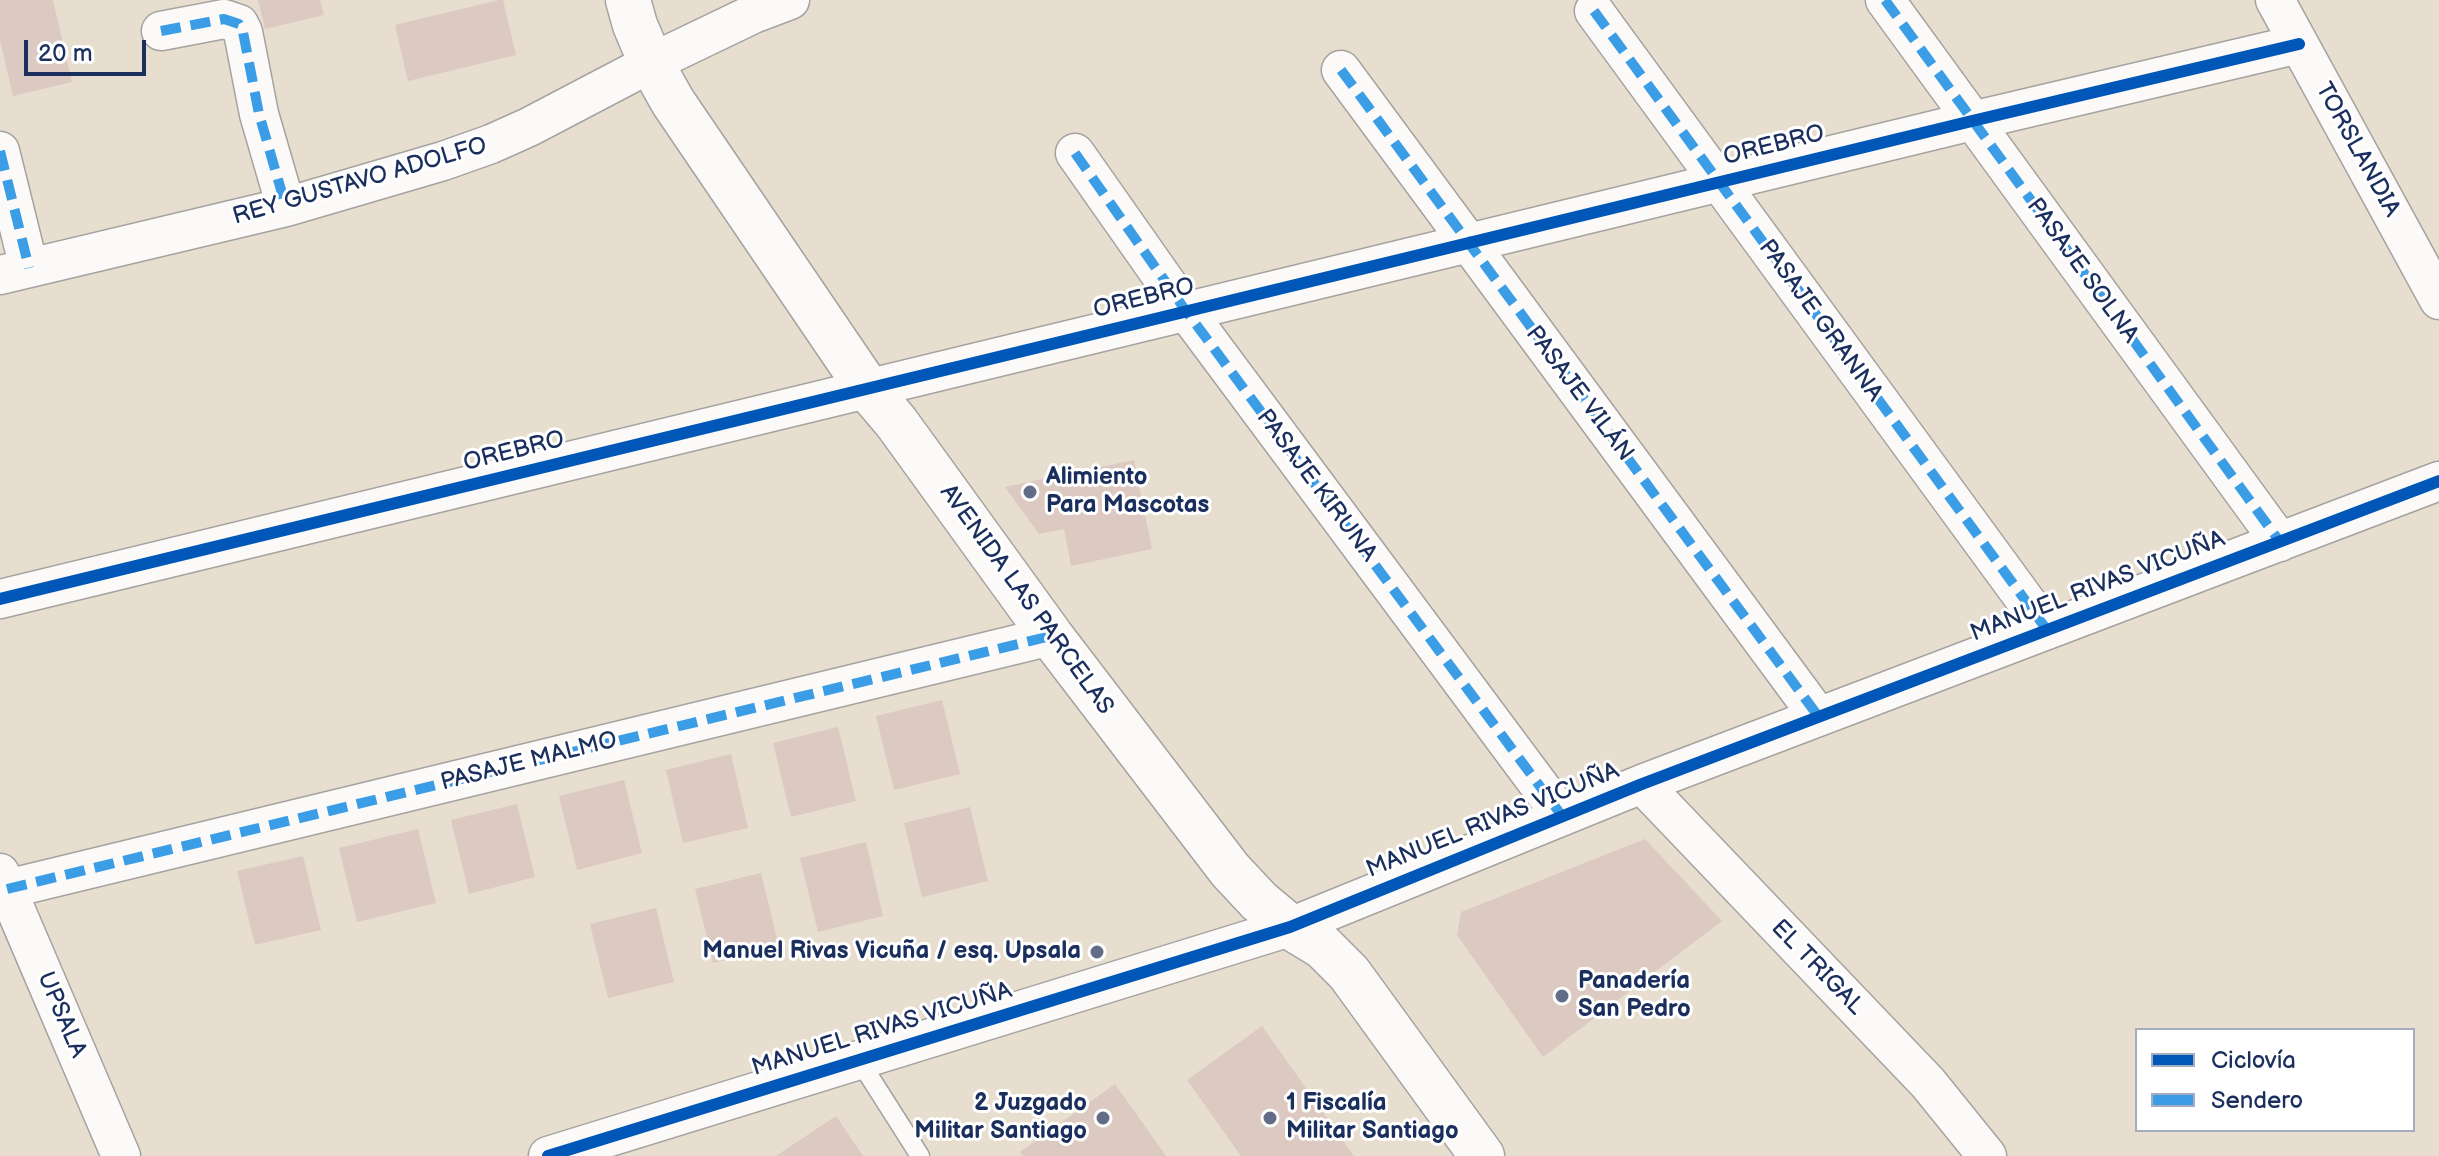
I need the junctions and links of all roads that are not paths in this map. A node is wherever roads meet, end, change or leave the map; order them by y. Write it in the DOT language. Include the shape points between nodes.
graph roads {
  1 [pos="628,0"];
  2 [pos="790,0"];
  3 [pos="1885,0"];
  4 [pos="2275,0"];
  5 [pos="1594,11"];
  6 [pos="161,31"];
  7 [pos="2299,44"];
  8 [pos="651,63"];
  9 [pos="1341,70"];
  10 [pos="1972,121"];
  11 [pos="0,151"];
  12 [pos="1075,153"];
  13 [pos="1718,182"];
  14 [pos="286,207"];
  15 [pos="1467,243"];
  16 [pos="14,272"];
  17 [pos="2439,300"];
  18 [pos="1186,311"];
  19 [pos="868,389"];
  20 [pos="2439,481"];
  21 [pos="2280,542"];
  22 [pos="0,599"];
  23 [pos="2047,630"];
  24 [pos="1051,636"];
  25 [pos="1818,716"];
  26 [pos="1642,784"];
  27 [pos="1562,816"];
  28 [pos="3,881"];
  29 [pos="1290,927"];
  30 [pos="859,1060"];
  31 [pos="121,1156"];
  32 [pos="548,1156"];
  33 [pos="920,1156"];
  34 [pos="1482,1156"];
  35 [pos="1987,1156"];
  1 -- 8 [label="street, AVENIDA LAS PARCELAS"];
  2 -- 8 [label="street, REY GUSTAVO ADOLFO"];
  3 -- 10 [label="street, PASAJE SOLNA"];
  4 -- 7 [label="street, TORSLANDIA"];
  5 -- 13 [label="street, PASAJE GRANNA"];
  6 -- 14 [label="street" via="224,19 239,24"];
  7 -- 10 [label="street, OREBRO"];
  7 -- 17 [label="street, TORSLANDIA"];
  8 -- 14 [label="street, REY GUSTAVO ADOLFO" via="491,144"];
  8 -- 19 [label="street, AVENIDA LAS PARCELAS"];
  9 -- 15 [label="street, PASAJE VILÁN"];
  10 -- 13 [label="street, OREBRO"];
  10 -- 21 [label="street, PASAJE SOLNA"];
  11 -- 16 [label="street"];
  12 -- 18 [label="street, PASAJE KIRUNA"];
  13 -- 15 [label="street, OREBRO"];
  13 -- 23 [label="street, PASAJE GRANNA"];
  14 -- 16 [label="street, REY GUSTAVO ADOLFO"];
  15 -- 18 [label="street, OREBRO"];
  15 -- 25 [label="street, PASAJE VILÁN"];
  18 -- 19 [label="street, OREBRO"];
  18 -- 27 [label="street, PASAJE KIRUNA"];
  19 -- 22 [label="street, OREBRO"];
  19 -- 24 [label="street, AVENIDA LAS PARCELAS"];
  20 -- 21 [label="street, MANUEL RIVAS VICUÑA"];
  21 -- 23 [label="street, MANUEL RIVAS VICUÑA"];
  23 -- 25 [label="street, MANUEL RIVAS VICUÑA"];
  24 -- 28 [label="street, PASAJE MALMO"];
  24 -- 29 [label="street, AVENIDA LAS PARCELAS" via="1230,870"];
  25 -- 26 [label="street, MANUEL RIVAS VICUÑA"];
  26 -- 27 [label="street, MANUEL RIVAS VICUÑA"];
  26 -- 35 [label="street, EL TRIGAL" via="1928,1083"];
  27 -- 29 [label="street, MANUEL RIVAS VICUÑA"];
  28 -- 31 [label="street, UPSALA"];
  29 -- 30 [label="street, MANUEL RIVAS VICUÑA"];
  29 -- 34 [label="street, AVENIDA LAS PARCELAS" via="1323,947 1349,973"];
  30 -- 32 [label="street, MANUEL RIVAS VICUÑA"];
  30 -- 33 [label="lane"];
}
